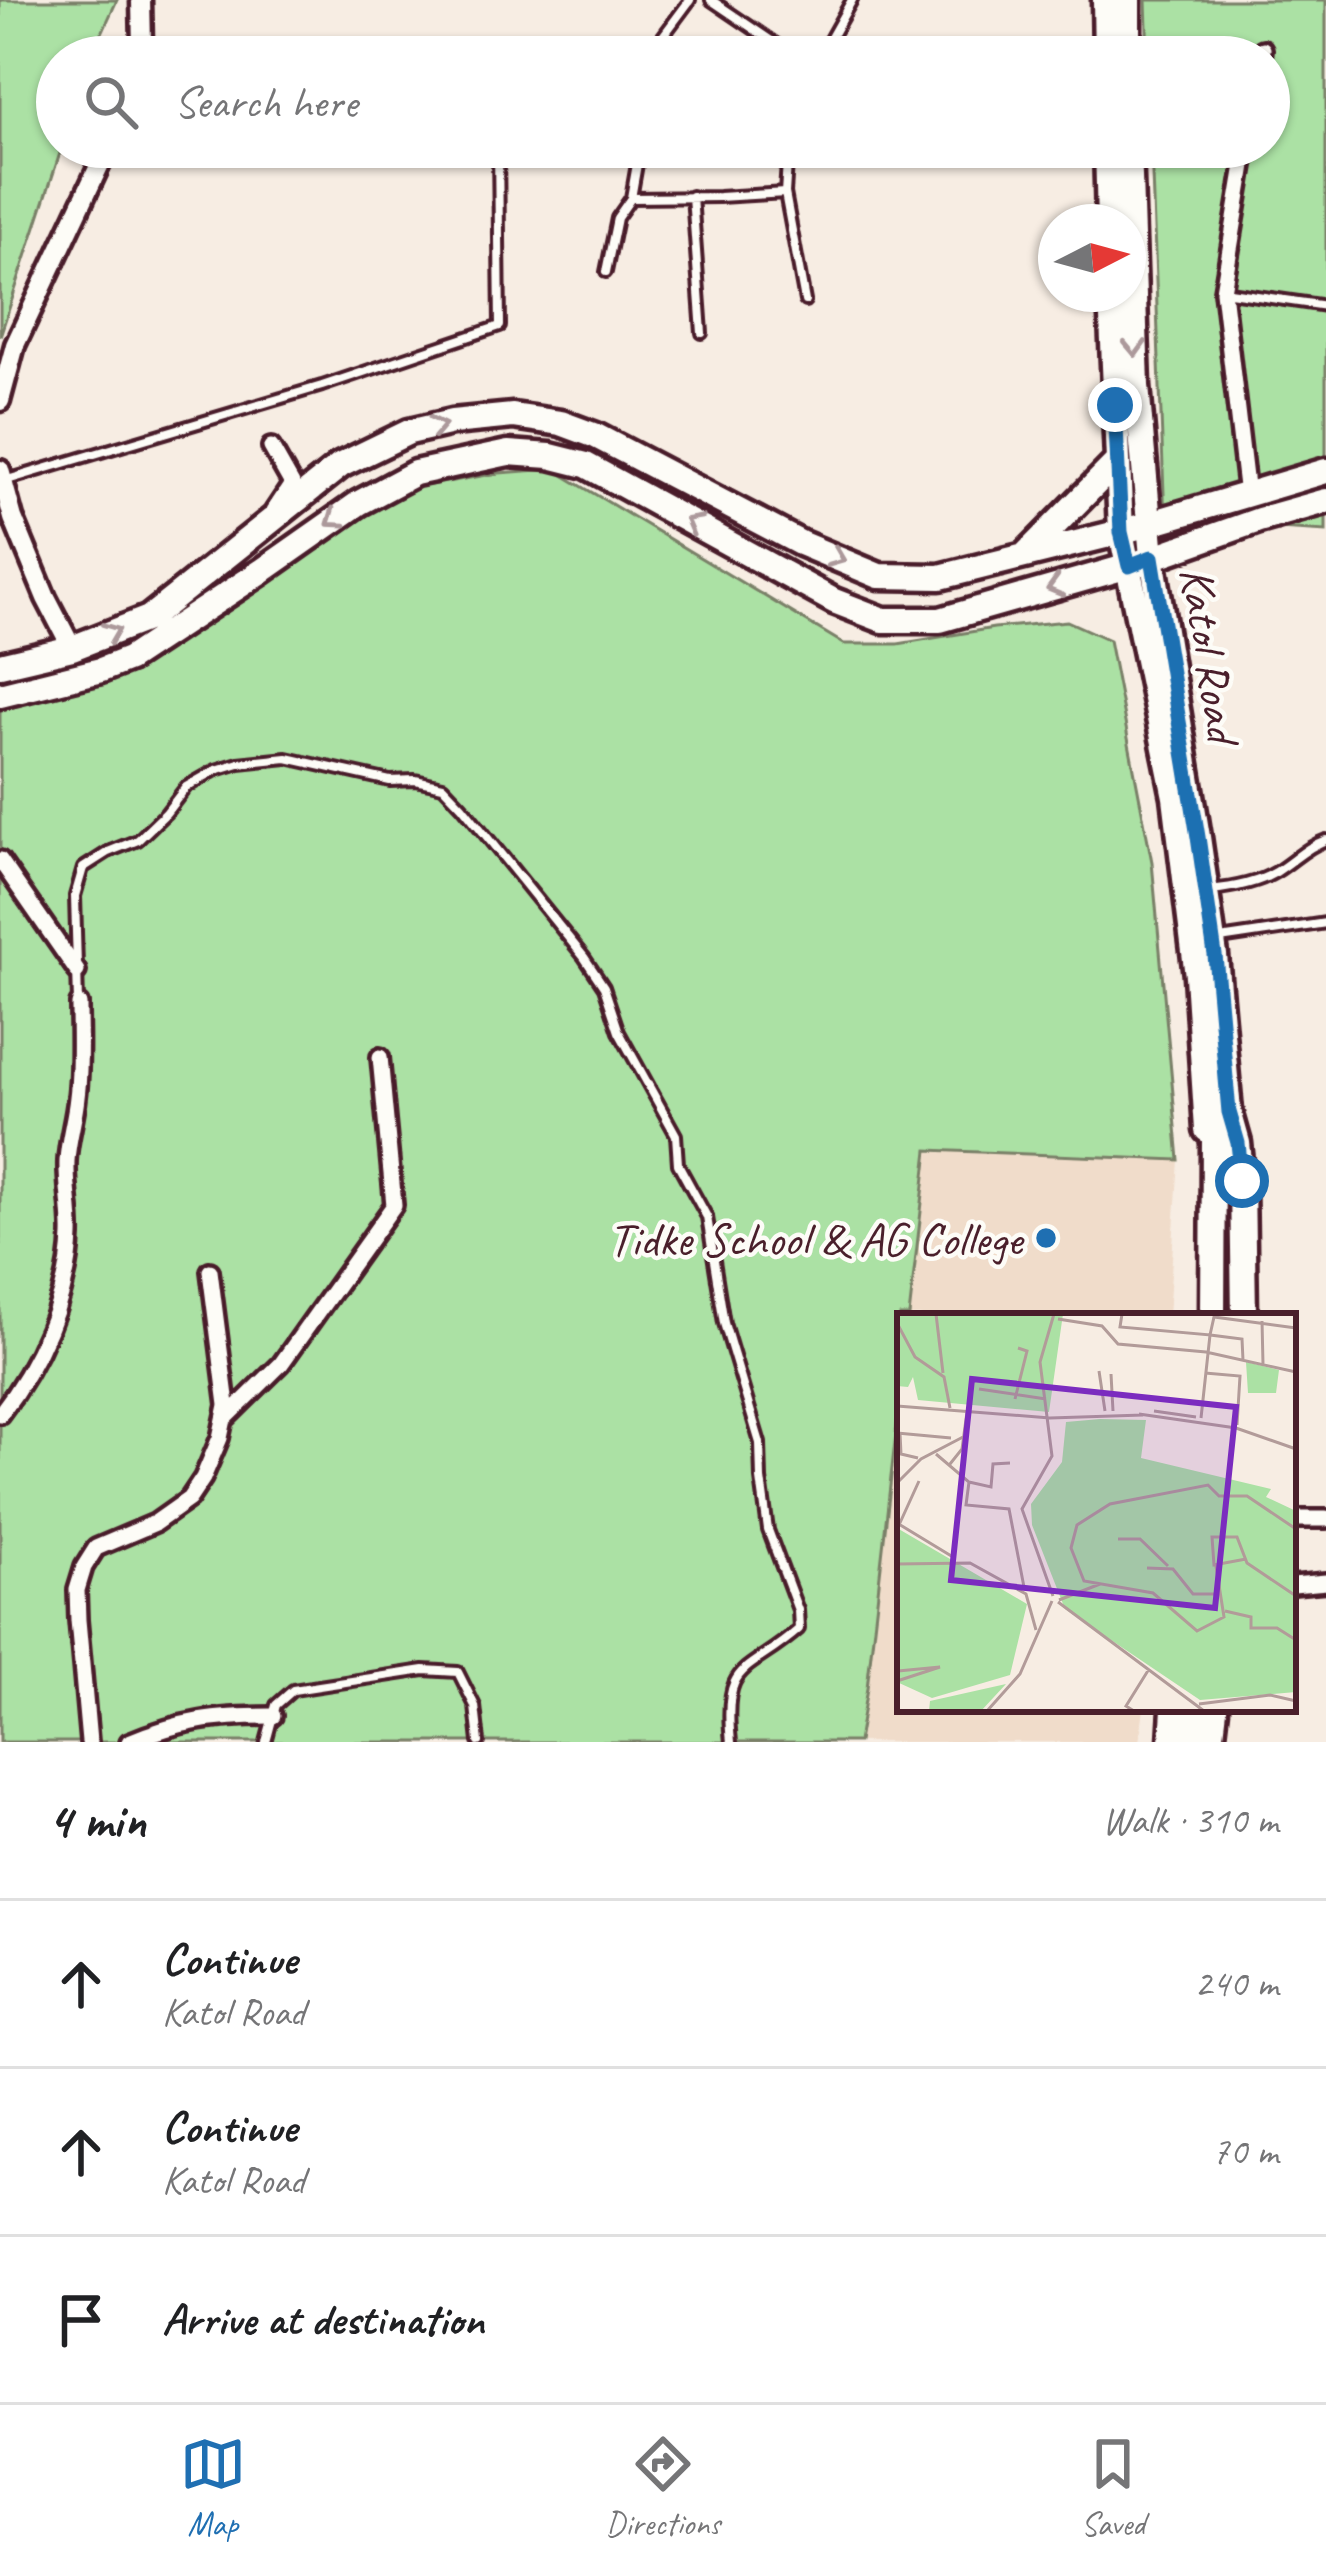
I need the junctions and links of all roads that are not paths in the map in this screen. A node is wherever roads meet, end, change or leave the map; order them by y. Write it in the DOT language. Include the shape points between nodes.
graph roads {
  1 [pos="690,0"];
  2 [pos="711,0"];
  3 [pos="852,0"];
  4 [pos="1105,0"];
  5 [pos="1128,0"];
  6 [pos="143,5"];
  7 [pos="142,36"];
  8 [pos="665,36"];
  9 [pos="764,36"];
  10 [pos="832,36"];
  11 [pos="1106,36"];
  12 [pos="1128,36"];
  13 [pos="98,168"];
  14 [pos="498,168"];
  15 [pos="636,168"];
  16 [pos="787,168"];
  17 [pos="1108,168"];
  18 [pos="1130,168"];
  19 [pos="1244,168"];
  20 [pos="785,193"];
  21 [pos="692,196"];
  22 [pos="631,198"];
  23 [pos="1109,204"];
  24 [pos="606,272"];
  25 [pos="1223,291"];
  26 [pos="805,301"];
  27 [pos="1326,306"];
  28 [pos="1113,312"];
  29 [pos="702,333"];
  30 [pos="0,401"];
  31 [pos="272,447"];
  32 [pos="1118,460"];
  33 [pos="1326,471"];
  34 [pos="2,475"];
  35 [pos="1247,495"];
  36 [pos="1326,500"];
  37 [pos="1149,522"];
  38 [pos="262,527"];
  39 [pos="1121,532"];
  40 [pos="1024,556"];
  41 [pos="1140,562"];
  42 [pos="72,648"];
  43 [pos="0,664"];
  44 [pos="0,695"];
  45 [pos="1326,840"];
  46 [pos="0,860"];
  47 [pos="1206,890"];
  48 [pos="1326,923"];
  49 [pos="1212,940"];
  50 [pos="76,971"];
  51 [pos="79,1004"];
  52 [pos="380,1058"];
  53 [pos="1218,1110"];
  54 [pos="1222,1183"];
  55 [pos="210,1271"];
  56 [pos="1202,1313"];
  57 [pos="1214,1313"];
  58 [pos="1226,1313"];
  59 [pos="1244,1313"];
  60 [pos="0,1414"];
  61 [pos="224,1420"];
  62 [pos="1326,1582"];
  63 [pos="1296,1585"];
  64 [pos="1174,1712"];
  65 [pos="1188,1712"];
  66 [pos="1197,1712"];
  67 [pos="1215,1712"];
  68 [pos="273,1716"];
  69 [pos="89,1742"];
  70 [pos="129,1742"];
  71 [pos="266,1742"];
  72 [pos="479,1742"];
  73 [pos="730,1742"];
  74 [pos="1172,1742"];
  75 [pos="1185,1742"];
  76 [pos="1194,1742"];
  77 [pos="1211,1742"];
  1 -- 8 [label="lane"];
  2 -- 9 [label="lane"];
  3 -- 10 [label="lane"];
  4 -- 11 [label="main road"];
  5 -- 12 [label="main road"];
  6 -- 7 [label="street"];
  13 -- 30 [label="street" via="15,345"];
  14 -- 34 [label="lane" via="500,326 322,386"];
  15 -- 22 [label="lane"];
  16 -- 20 [label="lane"];
  17 -- 23 [label="main road"];
  18 -- 37 [label="main road, Katol Road, one-way"];
  19 -- 25 [label="street"];
  20 -- 21 [label="lane"];
  20 -- 26 [label="lane"];
  21 -- 22 [label="lane"];
  21 -- 29 [label="lane"];
  22 -- 24 [label="lane" via="617,218"];
  25 -- 27 [label="lane"];
  25 -- 35 [label="street"];
  28 -- 32 [label="main road, Katol Road"];
  31 -- 38 [label="street" via="292,484"];
  32 -- 39 [label="main road, Katol Road"];
  32 -- 40 [label="main road"];
  33 -- 35 [label="main road"];
  34 -- 42 [label="street" via="29,558"];
  35 -- 37 [label="main road"];
  36 -- 41 [label="main road"];
  37 -- 39 [label="main road"];
  37 -- 41 [label="main road, Katol Road"];
  38 -- 40 [label="main road, one-way" via="341,465 409,432 513,416 596,436 879,576 940,577"];
  42 -- 38 [label="main road, one-way" via="149,618"];
  39 -- 40 [label="main road"];
  39 -- 41 [label="main road, Katol Road"];
  41 -- 44 [label="main road, one-way" via="940,620 883,620 834,602 586,465 508,453 415,473 358,503 129,658"];
  41 -- 47 [label="main road, Katol Road"];
  41 -- 53 [label="main road, Katol Road"];
  42 -- 43 [label="main road"];
  45 -- 47 [label="lane" via="1275,873"];
  46 -- 50 [label="street"];
  47 -- 49 [label="main road, Katol Road"];
  48 -- 49 [label="lane"];
  49 -- 53 [label="main road, Katol Road"];
  50 -- 51 [label="lane"];
  50 -- 73 [label="lane" via="74,896 83,868 139,840 186,787 216,770 287,758 443,786 461,806 604,987 707,1217 724,1323 760,1443 768,1530 799,1629 740,1671 729,1690"];
  51 -- 60 [label="street" via="66,1271 37,1356"];
  52 -- 61 [label="street" via="394,1205 281,1364"];
  53 -- 54 [label="main road"];
  53 -- 56 [label="main road, Katol Road"];
  53 -- 59 [label="main road, Katol Road" via="1238,1143"];
  54 -- 57 [label="main road"];
  54 -- 58 [label="main road"];
  55 -- 61 [label="street"];
  61 -- 69 [label="street" via="189,1498 96,1548 84,1567 77,1590"];
  62 -- 63 [label="street"];
  64 -- 74 [label="main road"];
  65 -- 75 [label="main road"];
  66 -- 76 [label="main road"];
  67 -- 77 [label="main road"];
  68 -- 70 [label="street" via="182,1722"];
  68 -- 71 [label="lane"];
  68 -- 72 [label="lane" via="293,1690 458,1672 475,1706"];
}
